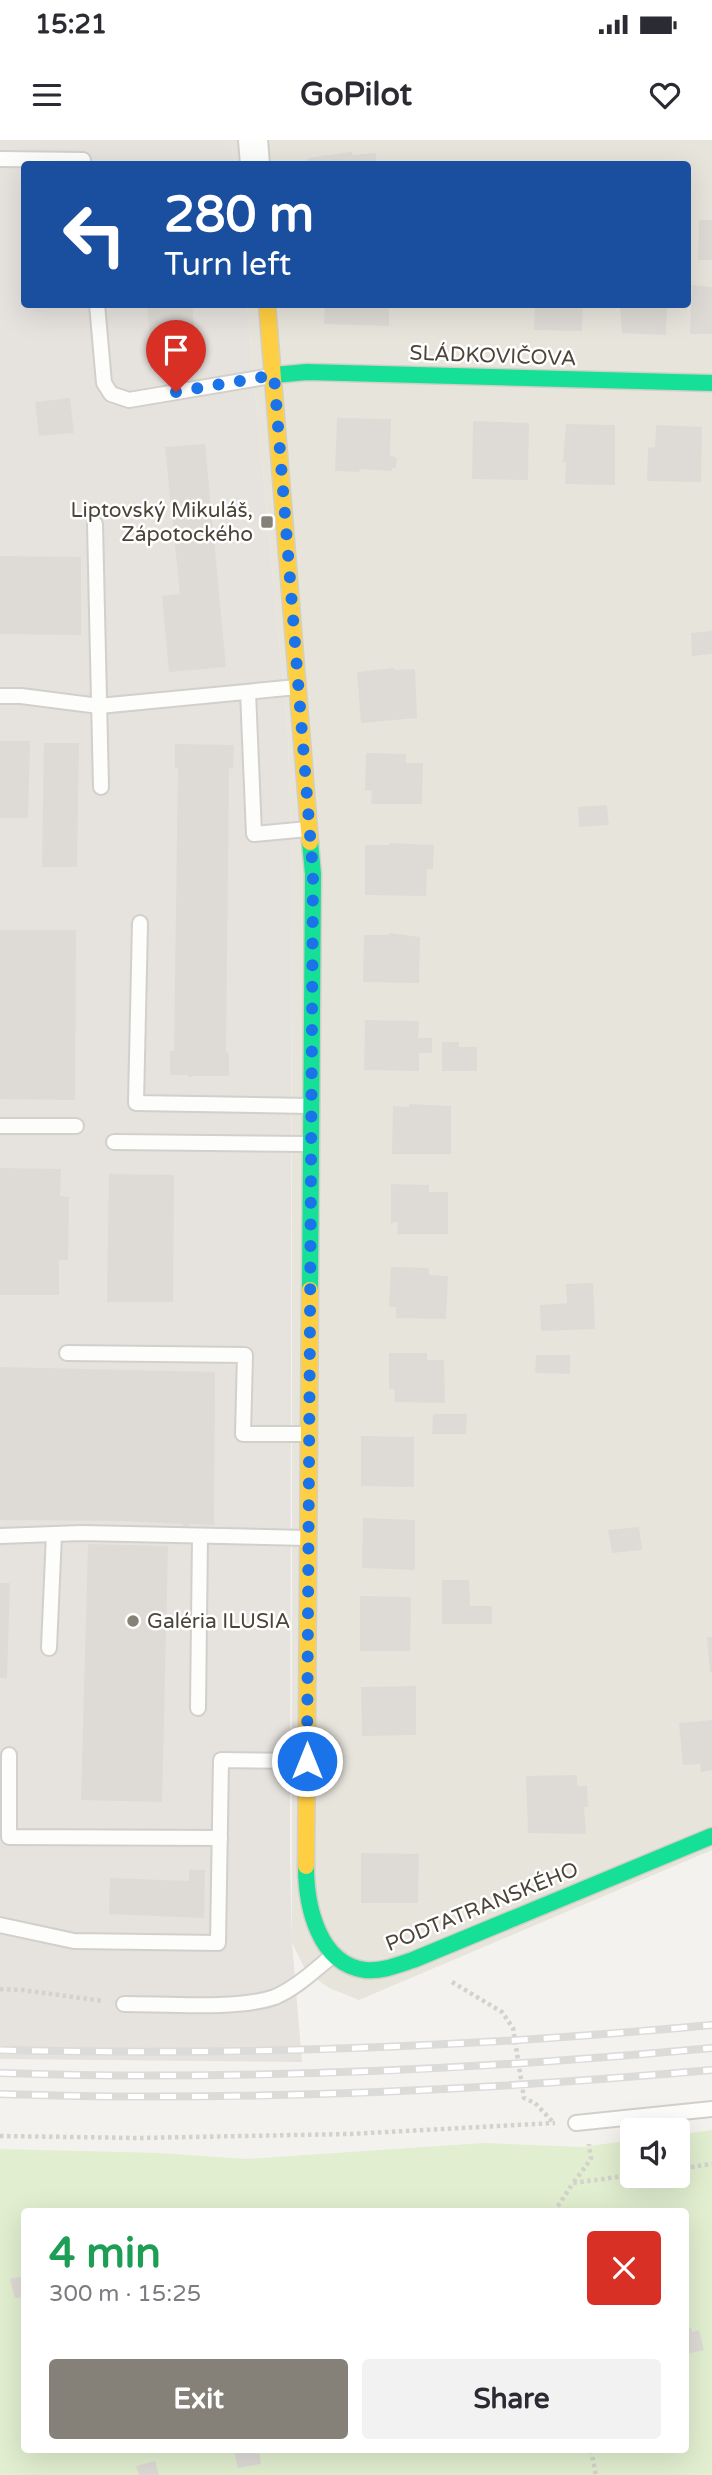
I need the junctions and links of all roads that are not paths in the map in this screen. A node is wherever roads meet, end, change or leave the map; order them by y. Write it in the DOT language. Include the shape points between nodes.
graph roads {
  1 [pos="253,140"];
  2 [pos="0,159"];
  3 [pos="83,161"];
  4 [pos="255,161"];
  5 [pos="97,308"];
  6 [pos="267,308"];
  7 [pos="274,375"];
  8 [pos="712,383"];
  9 [pos="96,524"];
  10 [pos="298,687"];
  11 [pos="248,692"];
  12 [pos="0,696"];
  13 [pos="99,706"];
  14 [pos="101,787"];
  15 [pos="309,829"];
  16 [pos="140,923"];
  17 [pos="311,1106"];
  18 [pos="0,1126"];
  19 [pos="76,1126"];
  20 [pos="114,1142"];
  21 [pos="311,1144"];
  22 [pos="67,1353"];
  23 [pos="309,1434"];
  24 [pos="54,1534"];
  25 [pos="0,1536"];
  26 [pos="200,1536"];
  27 [pos="309,1538"];
  28 [pos="49,1648"];
  29 [pos="198,1708"];
  30 [pos="9,1755"];
  31 [pos="307,1761"];
  32 [pos="712,1836"];
  33 [pos="219,1838"];
  34 [pos="0,1925"];
  35 [pos="335,1954"];
  36 [pos="124,2004"];
  37 [pos="712,2109"];
  38 [pos="582,2122"];
  1 -- 4 [label="street"];
  2 -- 3 [label="lane"];
  5 -- 7 [label="lane" via="104,383 111,394 129,400"];
  6 -- 7 [label="street, PODTATRANSKÉHO"];
  7 -- 8 [label="street, SLÁDKOVIČOVA" via="307,372"];
  7 -- 10 [label="street, PODTATRANSKÉHO"];
  9 -- 13 [label="lane"];
  10 -- 11 [label="lane"];
  10 -- 15 [label="street, PODTATRANSKÉHO"];
  11 -- 13 [label="lane"];
  11 -- 15 [label="lane" via="254,834"];
  12 -- 13 [label="lane"];
  13 -- 14 [label="lane"];
  15 -- 17 [label="street, PODTATRANSKÉHO" via="313,873"];
  16 -- 17 [label="lane" via="136,1103"];
  17 -- 21 [label="street, PODTATRANSKÉHO"];
  18 -- 19 [label="lane"];
  20 -- 21 [label="lane"];
  21 -- 23 [label="street, PODTATRANSKÉHO"];
  22 -- 23 [label="lane" via="245,1355 243,1434"];
  23 -- 27 [label="street, PODTATRANSKÉHO"];
  24 -- 25 [label="lane"];
  24 -- 26 [label="lane"];
  24 -- 28 [label="lane"];
  26 -- 27 [label="lane"];
  26 -- 29 [label="lane"];
  27 -- 31 [label="street, PODTATRANSKÉHO"];
  30 -- 33 [label="lane" via="9,1837"];
  31 -- 33 [label="lane" via="221,1760"];
  31 -- 35 [label="street, PODTATRANSKÉHO" via="306,1890 318,1930"];
  32 -- 35 [label="street, PODTATRANSKÉHO" via="396,1966 355,1969"];
  33 -- 34 [label="lane" via="218,1943 74,1941"];
  35 -- 36 [label="lane" via="276,1996 250,2003"];
  37 -- 38 [label="lane"];
}
